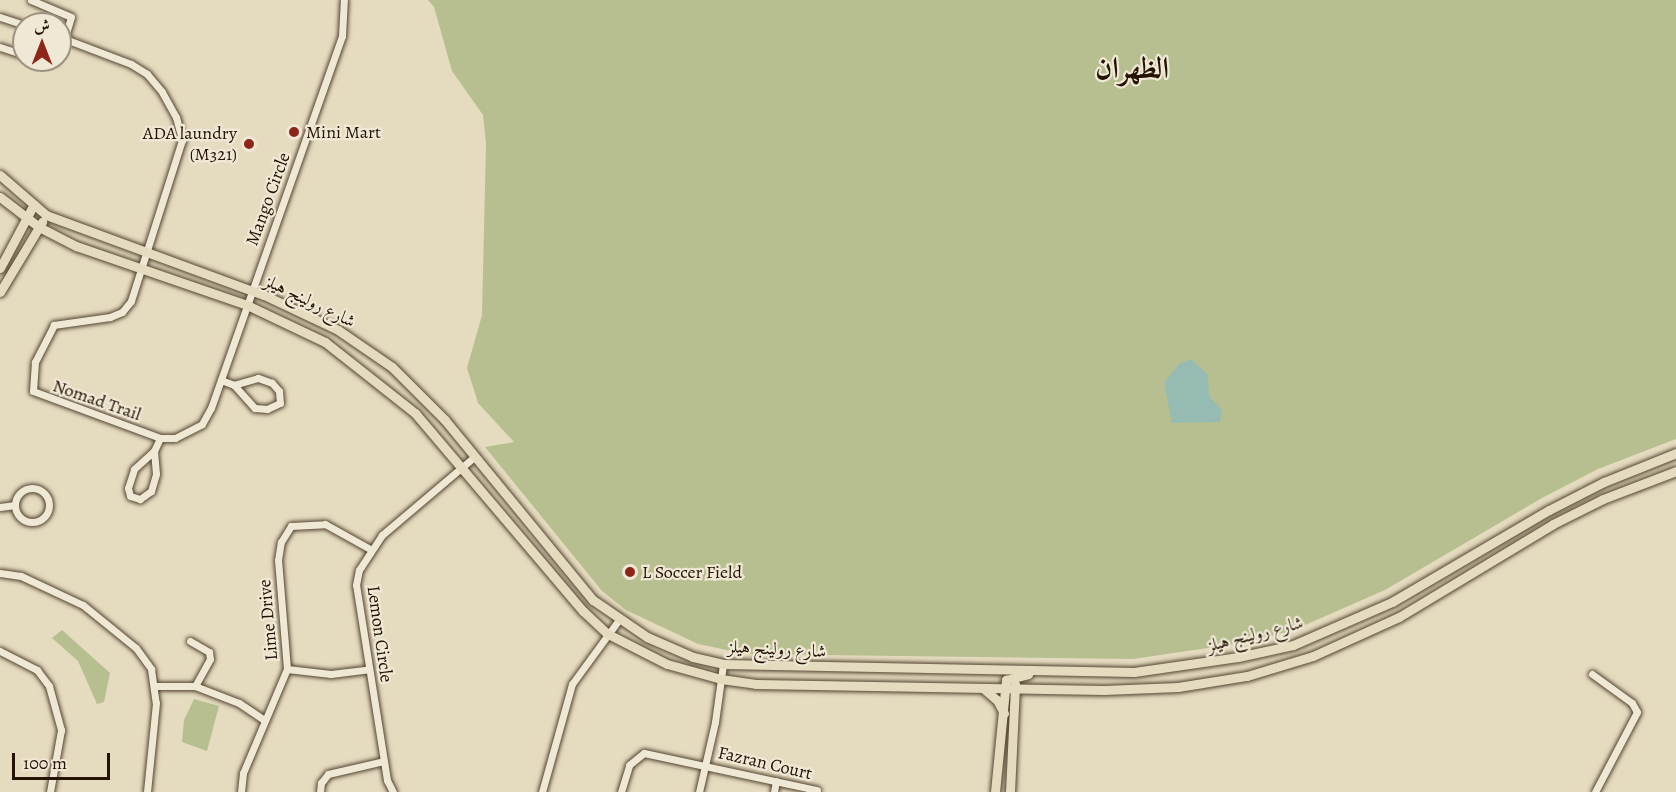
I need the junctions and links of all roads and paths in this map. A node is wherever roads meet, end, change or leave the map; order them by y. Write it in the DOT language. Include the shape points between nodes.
graph roads {
  1 [pos="31,0"];
  2 [pos="344,0"];
  3 [pos="59,12"];
  4 [pos="72,41"];
  5 [pos="0,175"];
  6 [pos="0,197"];
  7 [pos="33,204"];
  8 [pos="46,215"];
  9 [pos="27,219"];
  10 [pos="39,227"];
  11 [pos="148,255"];
  12 [pos="0,268"];
  13 [pos="143,270"];
  14 [pos="252,291"];
  15 [pos="0,292"];
  16 [pos="247,305"];
  17 [pos="220,380"];
  18 [pos="234,385"];
  19 [pos="160,438"];
  20 [pos="154,451"];
  21 [pos="1676,453"];
  22 [pos="475,456"];
  23 [pos="462,467"];
  24 [pos="1676,471"];
  25 [pos="15,505"];
  26 [pos="0,507"];
  27 [pos="370,549"];
  28 [pos="0,573"];
  29 [pos="618,621"];
  30 [pos="608,634"];
  31 [pos="190,641"];
  32 [pos="0,651"];
  33 [pos="723,664"];
  34 [pos="287,669"];
  35 [pos="369,669"];
  36 [pos="869,669"];
  37 [pos="1000,671"];
  38 [pos="1039,671"];
  39 [pos="1592,674"];
  40 [pos="721,679"];
  41 [pos="154,686"];
  42 [pos="195,686"];
  43 [pos="868,686"];
  44 [pos="1009,686"];
  45 [pos="982,687"];
  46 [pos="1036,688"];
  47 [pos="1016,712"];
  48 [pos="1004,713"];
  49 [pos="264,720"];
  50 [pos="384,761"];
  51 [pos="706,764"];
  52 [pos="776,781"];
  53 [pos="818,790"];
  54 [pos="50,792"];
  55 [pos="147,792"];
  56 [pos="241,792"];
  57 [pos="320,792"];
  58 [pos="393,792"];
  59 [pos="542,792"];
  60 [pos="621,792"];
  61 [pos="699,792"];
  62 [pos="774,792"];
  63 [pos="995,792"];
  64 [pos="1010,792"];
  65 [pos="1596,792"];
  1 -- 3 [label="street"];
  2 -- 14 [label="street, Mango Circle" via="342,36"];
  4 -- 11 [label="street" via="147,74 176,117 182,140"];
  5 -- 7 [label="main road, شارع رولينج هيلز"];
  6 -- 9 [label="main road, شارع رولينج هيلز"];
  7 -- 8 [label="main road, شارع رولينج هيلز"];
  7 -- 9 [label="main road"];
  8 -- 10 [label="main road"];
  8 -- 11 [label="main road, شارع رولينج هيلز"];
  9 -- 10 [label="main road, شارع رولينج هيلز"];
  9 -- 12 [label="main road"];
  10 -- 13 [label="main road, شارع رولينج هيلز" via="76,246"];
  10 -- 15 [label="main road"];
  11 -- 13 [label="street"];
  11 -- 14 [label="main road, شارع رولينج هيلز"];
  13 -- 16 [label="main road, شارع رولينج هيلز"];
  13 -- 19 [label="street, Nomad Trail" via="131,301 122,312 54,325 31,378 33,391 43,398"];
  14 -- 16 [label="street, Mango Circle"];
  14 -- 22 [label="main road, شارع رولينج هيلز" via="338,330 392,367"];
  16 -- 17 [label="street, Nomad Trail"];
  16 -- 23 [label="main road, شارع رولينج هيلز" via="286,320 371,375 415,413"];
  17 -- 18 [label="street"];
  17 -- 19 [label="street, Nomad Trail" via="202,424 190,433"];
  18 -- 18 [label="street" via="255,408 267,409 280,403 279,391 272,383 246,379"];
  19 -- 20 [label="street, Nomad Trail"];
  20 -- 20 [label="street, Nomad Trail" via="134,469 128,488 130,496 140,499 151,491 156,474"];
  21 -- 38 [label="main road, شارع رولينج هيلز" via="1604,482 1502,536 1392,602 1293,645 1187,667 1134,672"];
  22 -- 23 [label="street, Lemon Circle"];
  22 -- 29 [label="main road, شارع رولينج هيلز" via="560,563"];
  23 -- 27 [label="street, Lemon Circle"];
  23 -- 30 [label="main road, شارع رولينج هيلز" via="583,611"];
  24 -- 46 [label="main road, شارع رولينج هيلز" via="1563,519 1399,617 1313,656 1247,676 1178,687"];
  25 -- 25 [label="street" via="26,522 35,523 45,515 47,500 43,492 26,487"];
  25 -- 26 [label="street"];
  27 -- 34 [label="street, Lime Drive" via="325,524 291,526 281,542 278,560"];
  27 -- 35 [label="street, Lemon Circle" via="356,585"];
  28 -- 41 [label="street" via="49,588 111,625 136,648 151,669"];
  29 -- 30 [label="street"];
  29 -- 33 [label="main road, شارع رولينج هيلز" via="693,657"];
  30 -- 40 [label="main road, شارع رولينج هيلز" via="667,664"];
  30 -- 59 [label="street" via="572,684"];
  31 -- 42 [label="street" via="209,652 210,659"];
  32 -- 54 [label="street" via="37,670 49,686 61,730"];
  33 -- 36 [label="main road, شارع رولينج هيلز"];
  33 -- 40 [label="street"];
  34 -- 35 [label="street" via="331,674"];
  34 -- 49 [label="street, Lime Drive"];
  35 -- 50 [label="street, Lemon Circle"];
  36 -- 37 [label="main road, شارع رولينج هيلز"];
  36 -- 43 [label="main road"];
  37 -- 38 [label="main road, شارع رولينج هيلز"];
  37 -- 44 [label="main road"];
  38 -- 44 [label="main road"];
  39 -- 65 [label="street" via="1632,703 1637,712"];
  40 -- 43 [label="main road, شارع رولينج هيلز" via="756,684"];
  40 -- 51 [label="street"];
  41 -- 42 [label="street"];
  41 -- 55 [label="street" via="156,703"];
  42 -- 49 [label="street" via="239,703"];
  43 -- 45 [label="main road, شارع رولينج هيلز"];
  44 -- 45 [label="main road, شارع رولينج هيلز"];
  44 -- 46 [label="main road, شارع رولينج هيلز"];
  44 -- 47 [label="main road"];
  44 -- 48 [label="main road"];
  45 -- 48 [label="main road" via="997,700"];
  46 -- 47 [label="main road"];
  47 -- 64 [label="main road"];
  48 -- 63 [label="main road"];
  49 -- 56 [label="street, Lime Drive" via="243,773"];
  50 -- 57 [label="street" via="328,774"];
  50 -- 58 [label="street, Lemon Circle"];
  51 -- 52 [label="street, Fazran Court"];
  51 -- 60 [label="street, Fazran Court" via="644,753 629,765"];
  51 -- 61 [label="street"];
  52 -- 53 [label="street, Fazran Court"];
  52 -- 62 [label="street"];
}
